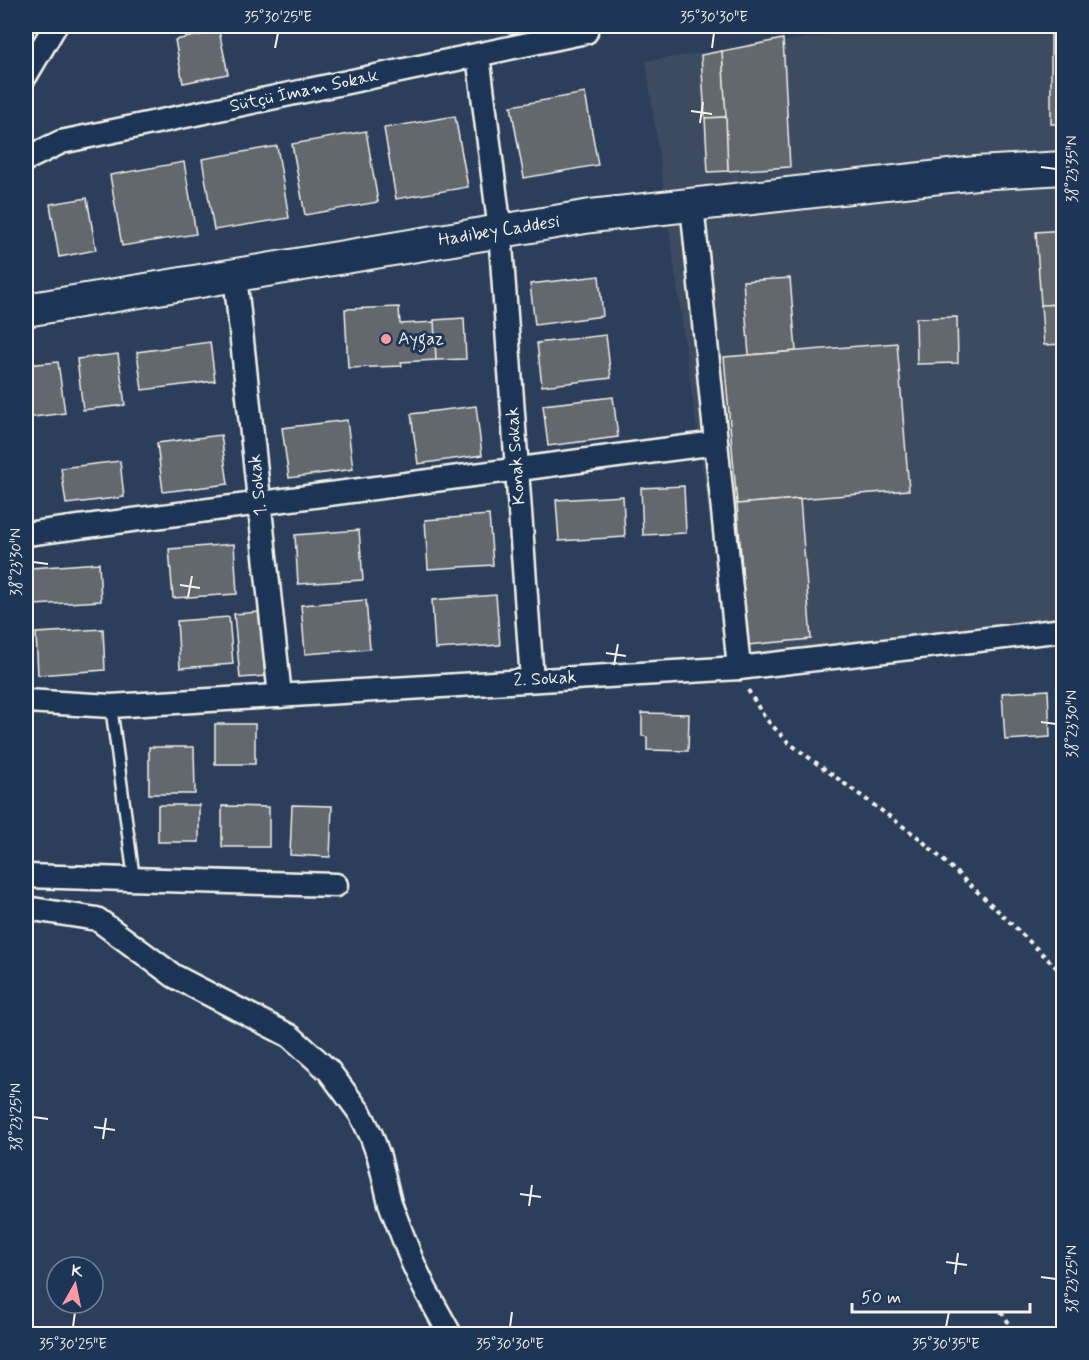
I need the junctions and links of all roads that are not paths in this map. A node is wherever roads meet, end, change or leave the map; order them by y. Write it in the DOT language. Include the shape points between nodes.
graph roads {
  1 [pos="55,26"];
  2 [pos="586,32"];
  3 [pos="478,55"];
  4 [pos="26,75"];
  5 [pos="1064,152"];
  6 [pos="26,159"];
  7 [pos="1064,168"];
  8 [pos="975,173"];
  9 [pos="692,205"];
  10 [pos="500,231"];
  11 [pos="235,275"];
  12 [pos="26,310"];
  13 [pos="716,443"];
  14 [pos="517,469"];
  15 [pos="260,503"];
  16 [pos="26,534"];
  17 [pos="1064,630"];
  18 [pos="739,668"];
  19 [pos="532,680"];
  20 [pos="280,696"];
  21 [pos="26,701"];
  22 [pos="111,706"];
  23 [pos="26,876"];
  24 [pos="134,879"];
  25 [pos="336,885"];
  26 [pos="26,908"];
  27 [pos="450,1335"];
  1 -- 4 [label="street"];
  2 -- 3 [label="street, Sütçü İmam Sokak"];
  3 -- 6 [label="street, Sütçü İmam Sokak" via="61,142"];
  3 -- 10 [label="street, Konak Sokak"];
  5 -- 8 [label="main road, Hadibey Caddesi"];
  7 -- 8 [label="main road, Hadibey Caddesi"];
  8 -- 9 [label="main road, Hadibey Caddesi"];
  9 -- 10 [label="main road, Hadibey Caddesi"];
  9 -- 13 [label="street"];
  10 -- 11 [label="main road, Hadibey Caddesi"];
  10 -- 14 [label="street, Konak Sokak"];
  11 -- 12 [label="main road, Hadibey Caddesi"];
  11 -- 15 [label="street, 1. Sokak"];
  13 -- 14 [label="street"];
  13 -- 18 [label="street"];
  14 -- 15 [label="street"];
  14 -- 19 [label="street, Konak Sokak"];
  15 -- 16 [label="street"];
  15 -- 20 [label="street, 1. Sokak"];
  17 -- 18 [label="street, 2. Sokak"];
  18 -- 19 [label="street, 2. Sokak"];
  19 -- 20 [label="street, 2. Sokak"];
  20 -- 22 [label="street, 2. Sokak"];
  21 -- 22 [label="street, 2. Sokak"];
  22 -- 24 [label="lane"];
  23 -- 24 [label="street"];
  24 -- 25 [label="street"];
  26 -- 27 [label="street" via="97,919 174,976 290,1036 329,1071 371,1135 408,1252"];
}
